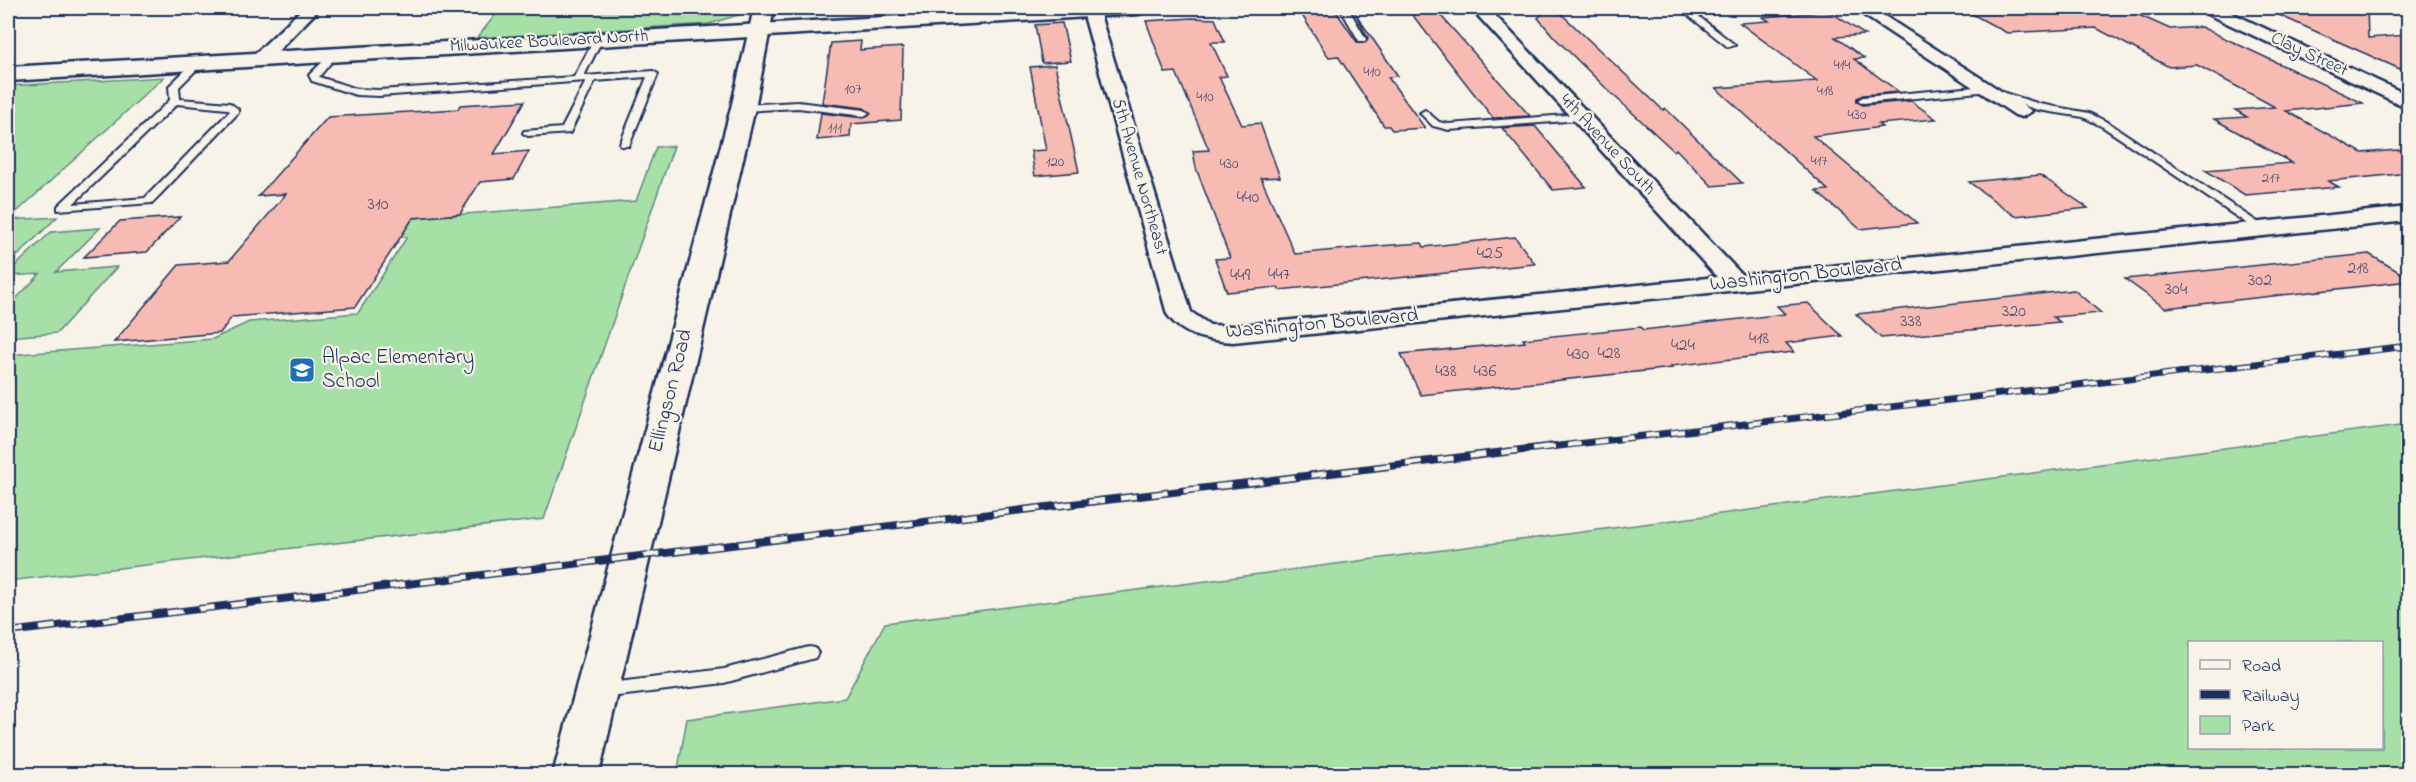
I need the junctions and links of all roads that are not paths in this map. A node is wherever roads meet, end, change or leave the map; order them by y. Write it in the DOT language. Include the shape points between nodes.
graph roads {
  1 [pos="312,8"];
  2 [pos="1138,8"];
  3 [pos="1344,8"];
  4 [pos="1479,8"];
  5 [pos="1683,8"];
  6 [pos="1861,8"];
  7 [pos="2209,8"];
  8 [pos="1090,9"];
  9 [pos="923,14"];
  10 [pos="762,19"];
  11 [pos="1362,39"];
  12 [pos="598,40"];
  13 [pos="1731,45"];
  14 [pos="333,55"];
  15 [pos="260,59"];
  16 [pos="198,63"];
  17 [pos="8,74"];
  18 [pos="592,78"];
  19 [pos="577,81"];
  20 [pos="1990,91"];
  21 [pos="1863,100"];
  22 [pos="175,101"];
  23 [pos="2409,102"];
  24 [pos="742,108"];
  25 [pos="2022,111"];
  26 [pos="864,113"];
  27 [pos="1425,113"];
  28 [pos="1581,117"];
  29 [pos="528,133"];
  30 [pos="625,144"];
  31 [pos="2409,214"];
  32 [pos="2262,229"];
  33 [pos="1735,282"];
  34 [pos="1203,333"];
  35 [pos="809,653"];
  36 [pos="597,691"];
  37 [pos="576,774"];
  1 -- 15 [label="street"];
  2 -- 8 [label="street, Milwaukee Boulevard North"];
  3 -- 11 [label="lane"];
  4 -- 28 [label="street, 4th Avenue South"];
  5 -- 13 [label="lane"];
  6 -- 20 [label="street"];
  7 -- 23 [label="street, Clay Street"];
  8 -- 9 [label="street, Milwaukee Boulevard North"];
  8 -- 34 [label="street, 5th Avenue Northeast" via="1179,314"];
  9 -- 10 [label="street, Milwaukee Boulevard North"];
  10 -- 12 [label="street, Milwaukee Boulevard North"];
  10 -- 24 [label="street, Ellingson Road"];
  12 -- 14 [label="street, Milwaukee Boulevard North"];
  12 -- 19 [label="lane"];
  14 -- 15 [label="street, Milwaukee Boulevard North"];
  14 -- 19 [label="lane" via="315,79 365,93"];
  15 -- 16 [label="street, Milwaukee Boulevard North"];
  16 -- 17 [label="street, Milwaukee Boulevard North"];
  16 -- 22 [label="lane" via="174,86"];
  18 -- 19 [label="lane"];
  18 -- 29 [label="lane" via="566,130"];
  18 -- 30 [label="lane" via="653,74"];
  20 -- 21 [label="lane"];
  20 -- 25 [label="street"];
  20 -- 32 [label="lane" via="2038,107 2086,115 2106,125"];
  22 -- 22 [label="lane" via="79,191 62,208 148,201 235,111 230,106"];
  24 -- 26 [label="lane" via="798,105"];
  24 -- 36 [label="street, Ellingson Road"];
  27 -- 28 [label="lane" via="1436,124 1449,127"];
  28 -- 33 [label="street, 4th Avenue South"];
  31 -- 32 [label="street, Washington Boulevard"];
  32 -- 33 [label="street, Washington Boulevard"];
  33 -- 34 [label="street, Washington Boulevard" via="1233,334"];
  35 -- 36 [label="lane" via="724,676"];
  36 -- 37 [label="street, Ellingson Road"];
}
